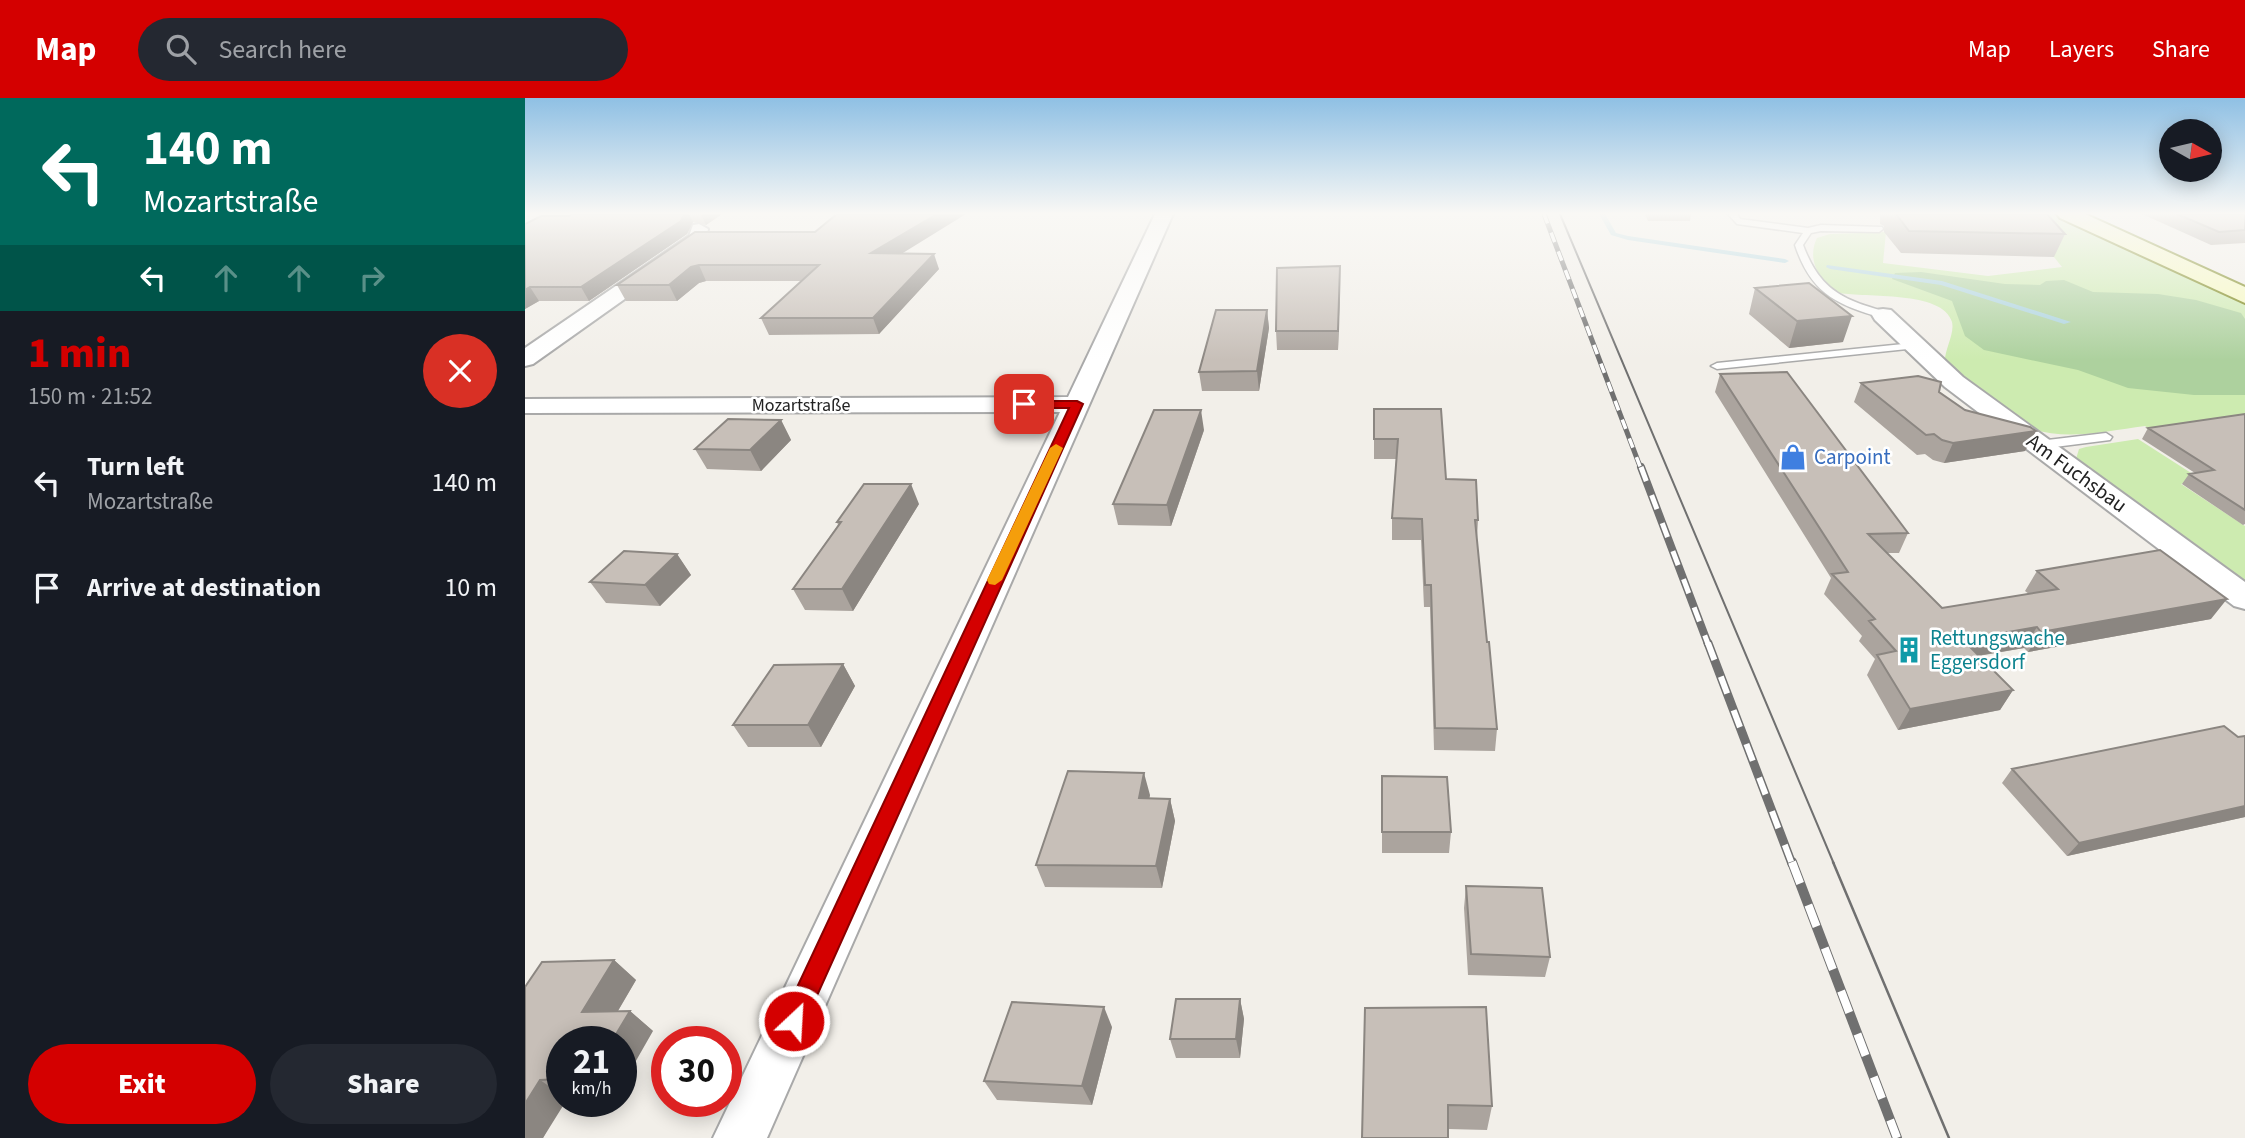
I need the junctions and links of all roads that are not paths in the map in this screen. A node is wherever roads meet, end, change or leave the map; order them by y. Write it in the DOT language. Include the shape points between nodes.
graph roads {
  1 [pos="663,263"];
  2 [pos="1142,263"];
  3 [pos="1804,263"];
  4 [pos="2171,263"];
  5 [pos="2245,296"];
  6 [pos="1883,315"];
  7 [pos="1913,345"];
  8 [pos="525,359"];
  9 [pos="1717,366"];
  10 [pos="1077,404"];
  11 [pos="525,406"];
  12 [pos="2106,437"];
  13 [pos="2039,445"];
  14 [pos="2245,597"];
  15 [pos="740,1138"];
  1 -- 8 [label="street"];
  2 -- 10 [label="street"];
  3 -- 6 [label="lane" via="1831,297"];
  4 -- 5 [label="street"];
  6 -- 7 [label="street, Am Fuchsbau"];
  7 -- 9 [label="lane"];
  7 -- 13 [label="street, Am Fuchsbau"];
  10 -- 11 [label="street, Mozartstraße"];
  10 -- 15 [label="street"];
  12 -- 13 [label="lane"];
  13 -- 14 [label="street, Am Fuchsbau"];
}
